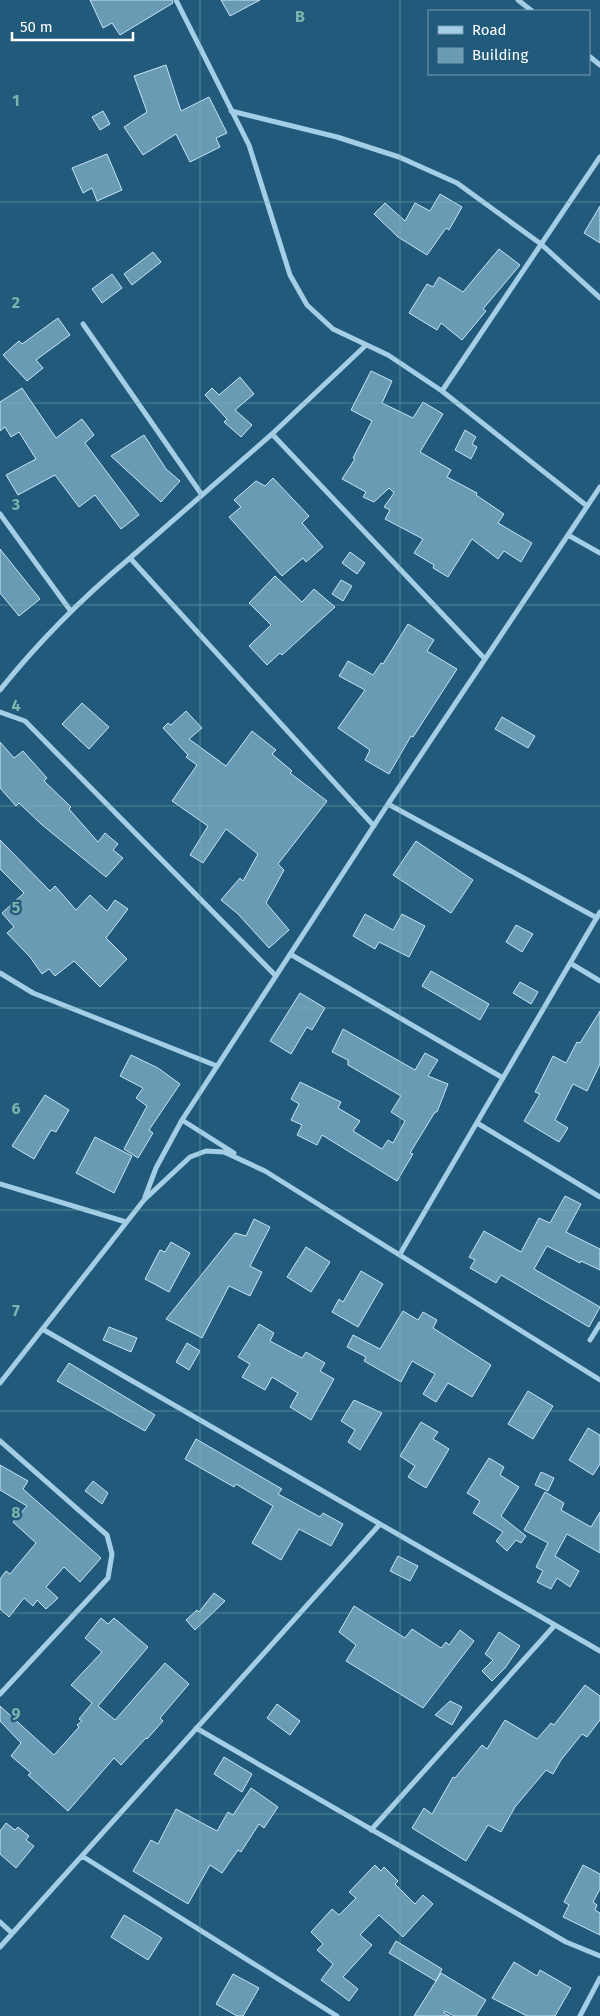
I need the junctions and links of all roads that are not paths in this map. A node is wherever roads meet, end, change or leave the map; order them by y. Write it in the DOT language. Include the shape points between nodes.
graph roads {
  1 [pos="176,0"];
  2 [pos="518,0"];
  3 [pos="531,10"];
  4 [pos="590,57"];
  5 [pos="600,65"];
  6 [pos="232,111"];
  7 [pos="600,157"];
  8 [pos="541,244"];
  9 [pos="600,298"];
  10 [pos="83,324"];
  11 [pos="365,346"];
  12 [pos="442,391"];
  13 [pos="272,434"];
  14 [pos="600,487"];
  15 [pos="202,495"];
  16 [pos="587,506"];
  17 [pos="0,514"];
  18 [pos="568,535"];
  19 [pos="600,553"];
  20 [pos="130,558"];
  21 [pos="70,610"];
  22 [pos="485,658"];
  23 [pos="0,690"];
  24 [pos="0,712"];
  25 [pos="388,804"];
  26 [pos="374,826"];
  27 [pos="600,912"];
  28 [pos="597,918"];
  29 [pos="290,954"];
  30 [pos="570,963"];
  31 [pos="0,973"];
  32 [pos="276,976"];
  33 [pos="600,981"];
  34 [pos="217,1066"];
  35 [pos="503,1078"];
  36 [pos="182,1120"];
  37 [pos="477,1123"];
  38 [pos="245,1161"];
  39 [pos="0,1184"];
  40 [pos="600,1197"];
  41 [pos="144,1200"];
  42 [pos="126,1222"];
  43 [pos="400,1254"];
  44 [pos="600,1324"];
  45 [pos="44,1330"];
  46 [pos="590,1340"];
  47 [pos="600,1380"];
  48 [pos="0,1383"];
  49 [pos="0,1441"];
  50 [pos="380,1524"];
  51 [pos="555,1626"];
  52 [pos="600,1652"];
  53 [pos="0,1694"];
  54 [pos="196,1728"];
  55 [pos="371,1830"];
  56 [pos="82,1856"];
  57 [pos="0,1922"];
  58 [pos="12,1933"];
  59 [pos="0,1947"];
  60 [pos="600,1956"];
  61 [pos="600,1978"];
  62 [pos="337,2016"];
  63 [pos="580,2016"];
  1 -- 6 [label="street"];
  2 -- 3 [label="street"];
  4 -- 5 [label="street"];
  6 -- 8 [label="street" via="337,137 431,170 457,183"];
  6 -- 11 [label="street" via="248,145 290,275 302,298 333,329"];
  7 -- 8 [label="street"];
  8 -- 9 [label="street"];
  8 -- 12 [label="street"];
  10 -- 15 [label="street"];
  11 -- 12 [label="street" via="407,366"];
  11 -- 13 [label="street"];
  12 -- 16 [label="street"];
  13 -- 15 [label="street"];
  13 -- 22 [label="street"];
  14 -- 16 [label="street"];
  15 -- 20 [label="street"];
  16 -- 18 [label="street"];
  17 -- 21 [label="street"];
  18 -- 19 [label="street"];
  18 -- 22 [label="street"];
  20 -- 21 [label="street"];
  20 -- 26 [label="street"];
  21 -- 23 [label="street"];
  22 -- 25 [label="street"];
  24 -- 32 [label="street" via="25,722"];
  25 -- 26 [label="street"];
  25 -- 28 [label="street"];
  26 -- 29 [label="street"];
  27 -- 28 [label="street"];
  28 -- 30 [label="street"];
  29 -- 32 [label="street"];
  29 -- 35 [label="street"];
  30 -- 33 [label="street"];
  30 -- 35 [label="street"];
  31 -- 34 [label="street" via="33,993"];
  32 -- 34 [label="street"];
  34 -- 36 [label="street"];
  35 -- 37 [label="street"];
  36 -- 38 [label="street"];
  36 -- 41 [label="street" via="156,1168"];
  37 -- 40 [label="street"];
  37 -- 43 [label="street"];
  38 -- 41 [label="street" via="224,1152 206,1151 190,1157"];
  38 -- 43 [label="street"];
  39 -- 42 [label="street"];
  41 -- 42 [label="street"];
  42 -- 45 [label="street"];
  43 -- 47 [label="street"];
  44 -- 46 [label="street"];
  45 -- 48 [label="street"];
  45 -- 50 [label="street"];
  49 -- 53 [label="street" via="107,1535 112,1554 108,1578"];
  50 -- 51 [label="street"];
  50 -- 54 [label="street"];
  51 -- 52 [label="street"];
  51 -- 55 [label="street"];
  54 -- 55 [label="street"];
  54 -- 56 [label="street"];
  55 -- 60 [label="street" via="566,1942"];
  56 -- 58 [label="street"];
  56 -- 62 [label="street"];
  57 -- 58 [label="street"];
  58 -- 59 [label="street"];
  61 -- 63 [label="street"];
}
